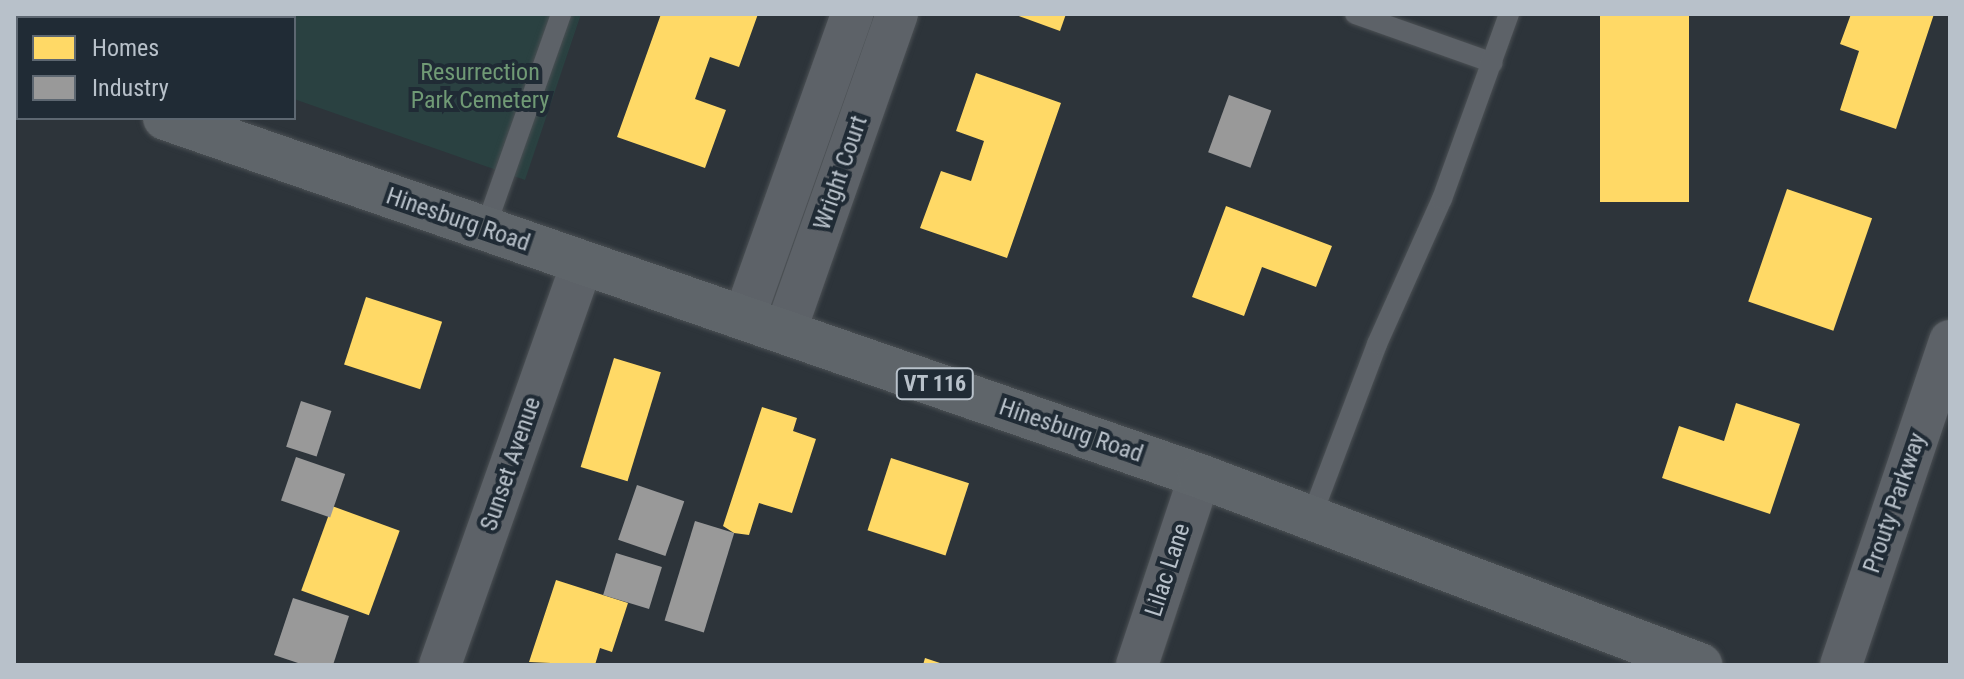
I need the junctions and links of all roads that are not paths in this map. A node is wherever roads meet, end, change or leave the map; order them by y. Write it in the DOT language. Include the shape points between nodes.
graph roads {
  1 [pos="561,14"];
  2 [pos="852,14"];
  3 [pos="897,14"];
  4 [pos="1355,14"];
  5 [pos="1509,14"];
  6 [pos="1493,63"];
  7 [pos="171,120"];
  8 [pos="485,229"];
  9 [pos="582,264"];
  10 [pos="744,318"];
  11 [pos="785,332"];
  12 [pos="1950,341"];
  13 [pos="1200,476"];
  14 [pos="1311,518"];
  15 [pos="440,665"];
  16 [pos="1137,665"];
  17 [pos="1700,665"];
  18 [pos="1841,665"];
  1 -- 8 [label="lane"];
  2 -- 10 [label="street, Wright Court"];
  3 -- 11 [label="street, Wright Court"];
  4 -- 6 [label="lane"];
  5 -- 6 [label="lane"];
  6 -- 14 [label="lane"];
  7 -- 8 [label="main road, Hinesburg Road / VT 116"];
  8 -- 9 [label="main road, Hinesburg Road / VT 116"];
  9 -- 10 [label="main road, Hinesburg Road / VT 116"];
  9 -- 15 [label="street, Sunset Avenue"];
  10 -- 11 [label="main road, Hinesburg Road / VT 116"];
  11 -- 13 [label="main road, Hinesburg Road / VT 116"];
  12 -- 18 [label="street, Prouty Parkway"];
  13 -- 14 [label="main road, Hinesburg Road / VT 116"];
  13 -- 16 [label="street, Lilac Lane"];
  14 -- 17 [label="main road, Hinesburg Road / VT 116"];
}
